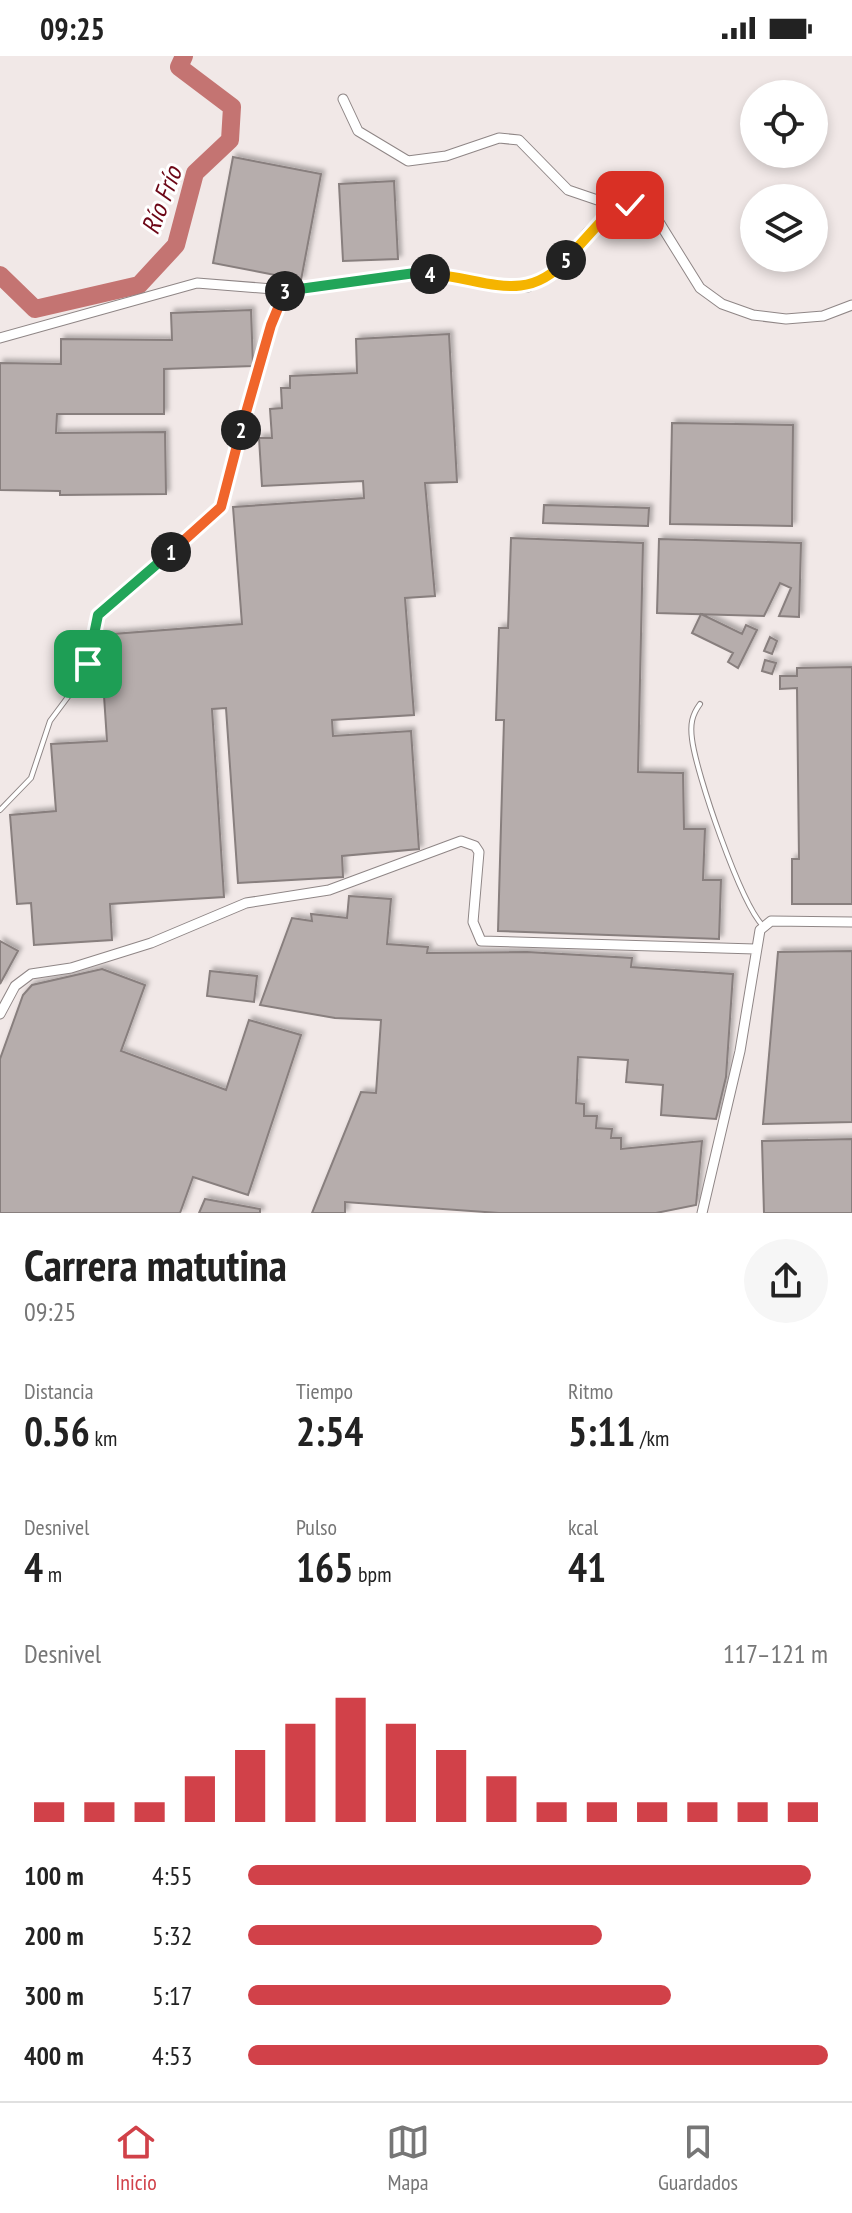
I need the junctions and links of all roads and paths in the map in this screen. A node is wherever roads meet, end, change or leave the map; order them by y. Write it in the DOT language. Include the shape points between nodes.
graph roads {
  1 [pos="343,99"];
  2 [pos="615,206"];
  3 [pos="286,290"];
  4 [pos="852,305"];
  5 [pos="0,338"];
  6 [pos="700,704"];
  7 [pos="0,810"];
  8 [pos="852,922"];
  9 [pos="763,926"];
  10 [pos="755,949"];
  11 [pos="0,1014"];
  12 [pos="702,1213"];
  1 -- 2 [label="street" via="358,131 408,161 446,156 499,138 519,140 568,190"];
  2 -- 3 [label="street" via="554,273 528,287 415,273"];
  2 -- 4 [label="street" via="654,214 706,295 736,311 786,319 823,316"];
  3 -- 5 [label="street" via="197,283"];
  3 -- 7 [label="lane" via="261,358 221,507 98,615 82,678 50,721 31,778"];
  6 -- 9 [label="lane" via="692,716 694,755 744,895"];
  8 -- 9 [label="street" via="771,921"];
  9 -- 10 [label="street"];
  10 -- 11 [label="street" via="481,941 473,922 479,852 461,841 329,890 246,903 151,943 71,968 31,974 15,986"];
  10 -- 12 [label="street" via="740,1051"];
}
